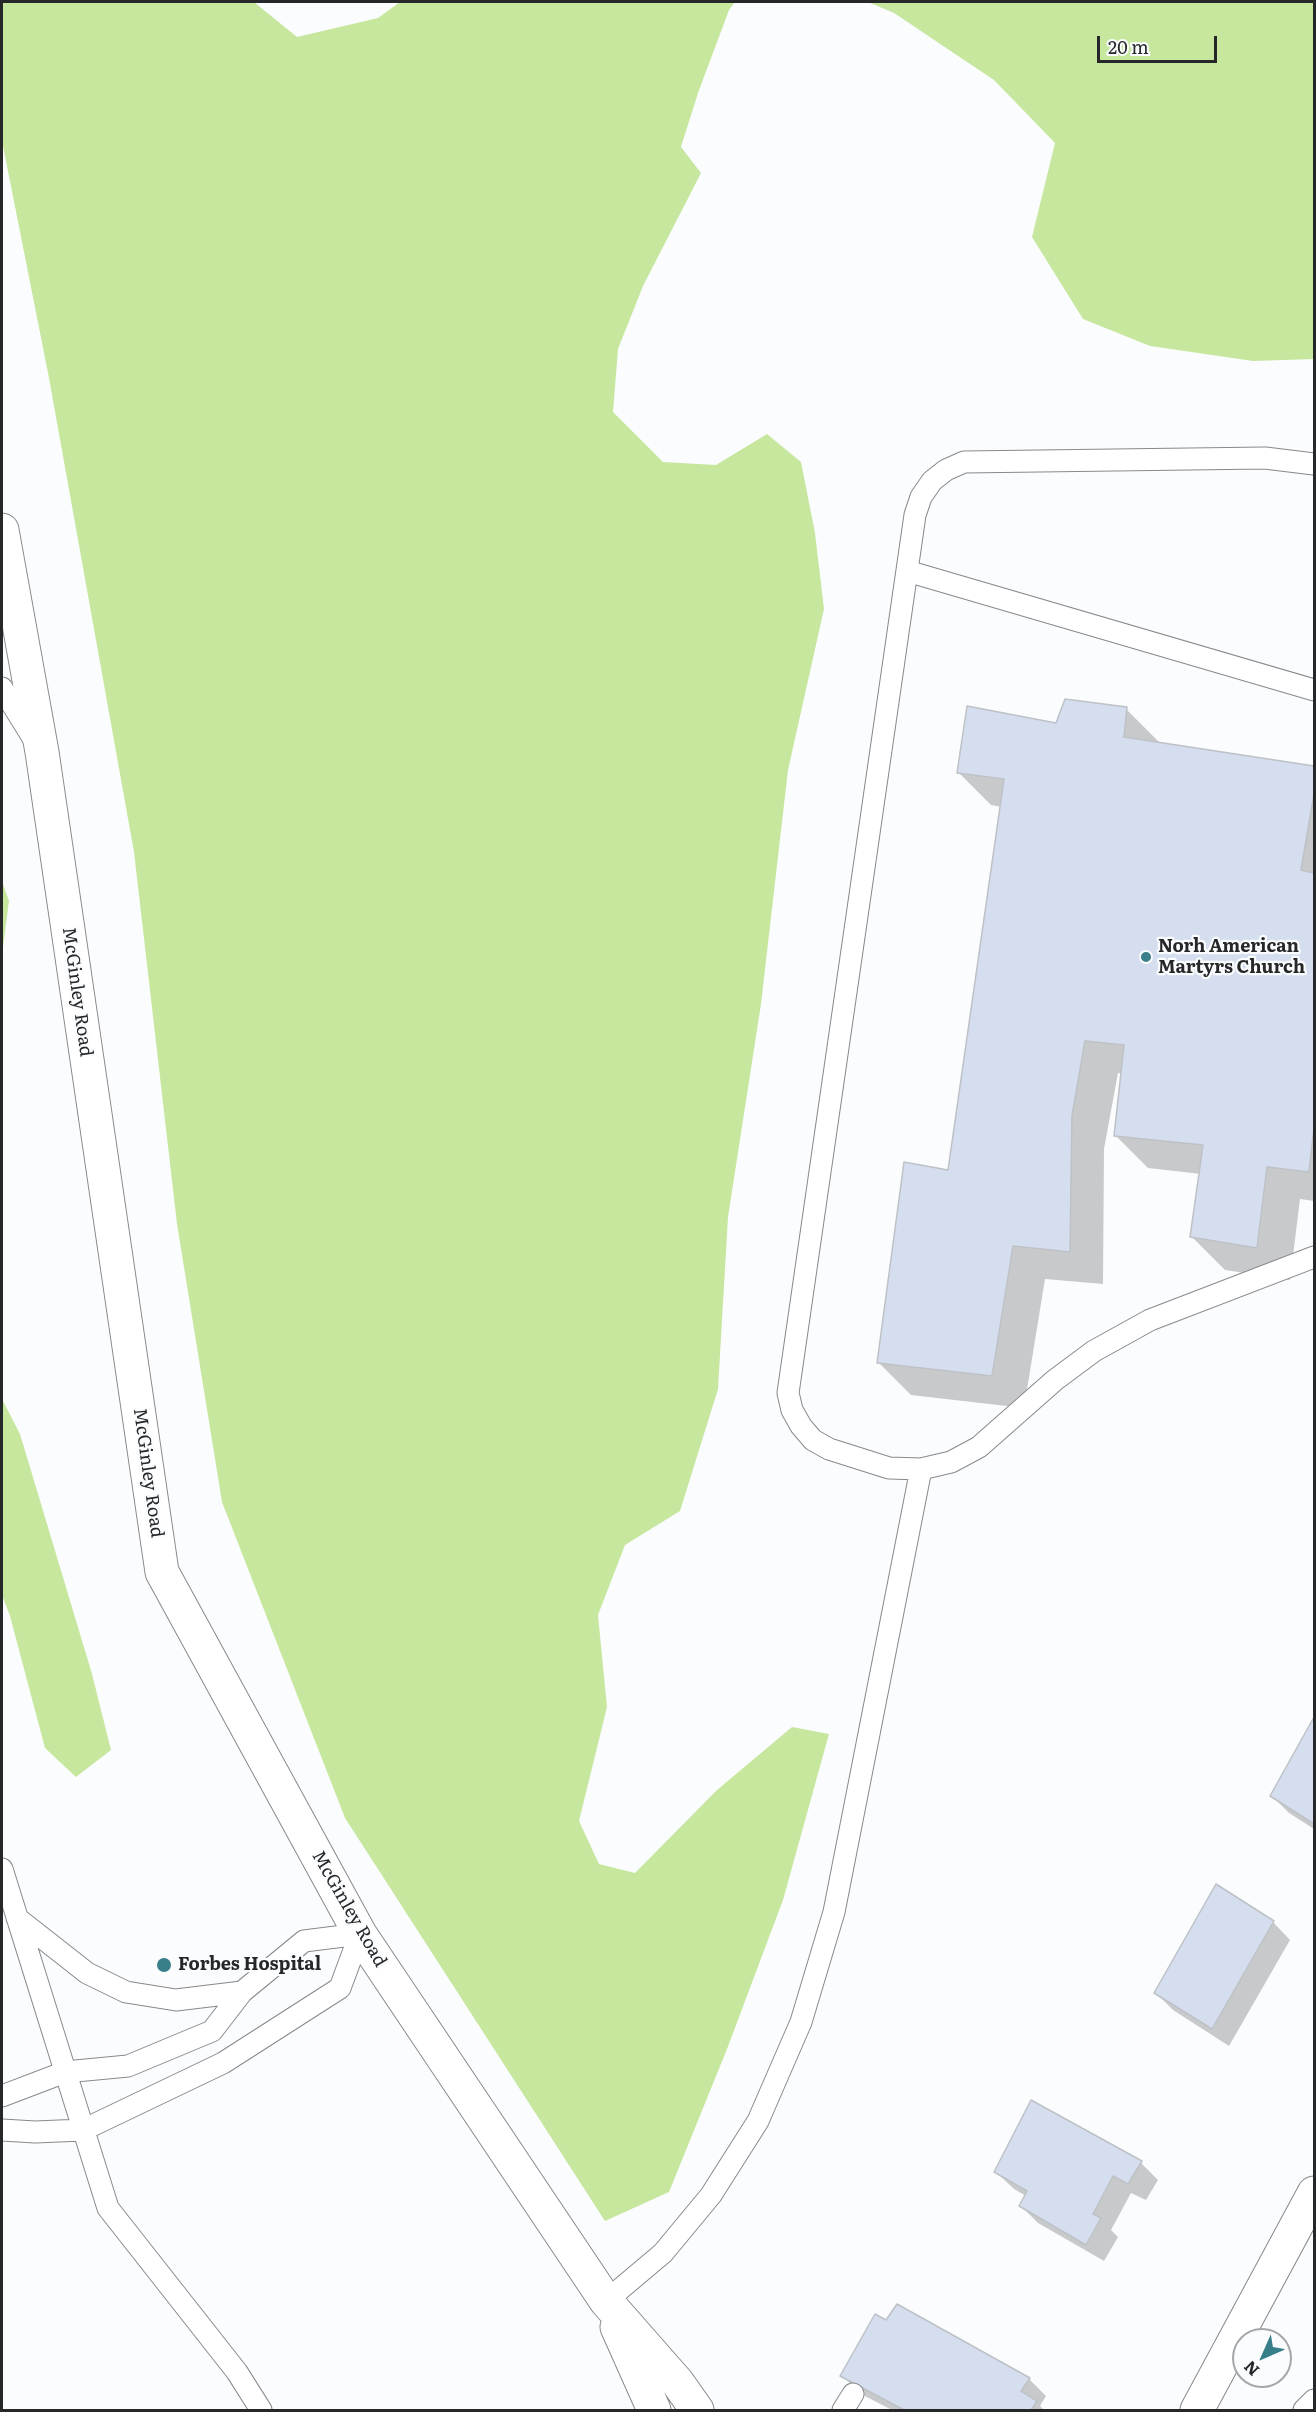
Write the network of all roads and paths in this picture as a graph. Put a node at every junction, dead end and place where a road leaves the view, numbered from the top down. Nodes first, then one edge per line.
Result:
1 (1314, 464) edge
2 (2, 530) edge
3 (907, 571) junction
4 (2, 688) edge
5 (1314, 690) edge
6 (42, 752) junction
7 (1314, 1257) edge
8 (921, 1469) junction
9 (2, 1869) edge
10 (17, 1918) junction
11 (360, 1934) junction
12 (242, 1992) junction
13 (65, 2072) junction
14 (2, 2096) edge
15 (2, 2130) edge
16 (83, 2130) junction
17 (1314, 2193) edge
18 (606, 2301) junction
19 (1314, 2400) edge
20 (261, 2410) edge
21 (654, 2410) edge
22 (697, 2410) edge
23 (1197, 2410) edge
24 (1304, 2410) edge

1 - 3 lane
2 - 6 street, McGinley Road
3 - 5 lane
3 - 8 lane
4 - 6 lane
6 - 11 street, McGinley Road
7 - 8 lane
8 - 18 lane
9 - 10 lane
10 - 12 lane
10 - 13 lane
11 - 12 lane
11 - 16 lane
11 - 18 street, McGinley Road
12 - 13 lane
13 - 14 lane
13 - 16 lane
15 - 16 lane
16 - 20 lane
17 - 23 street
18 - 21 street, McGinley Road
18 - 22 street, McGinley Road
19 - 24 lane

